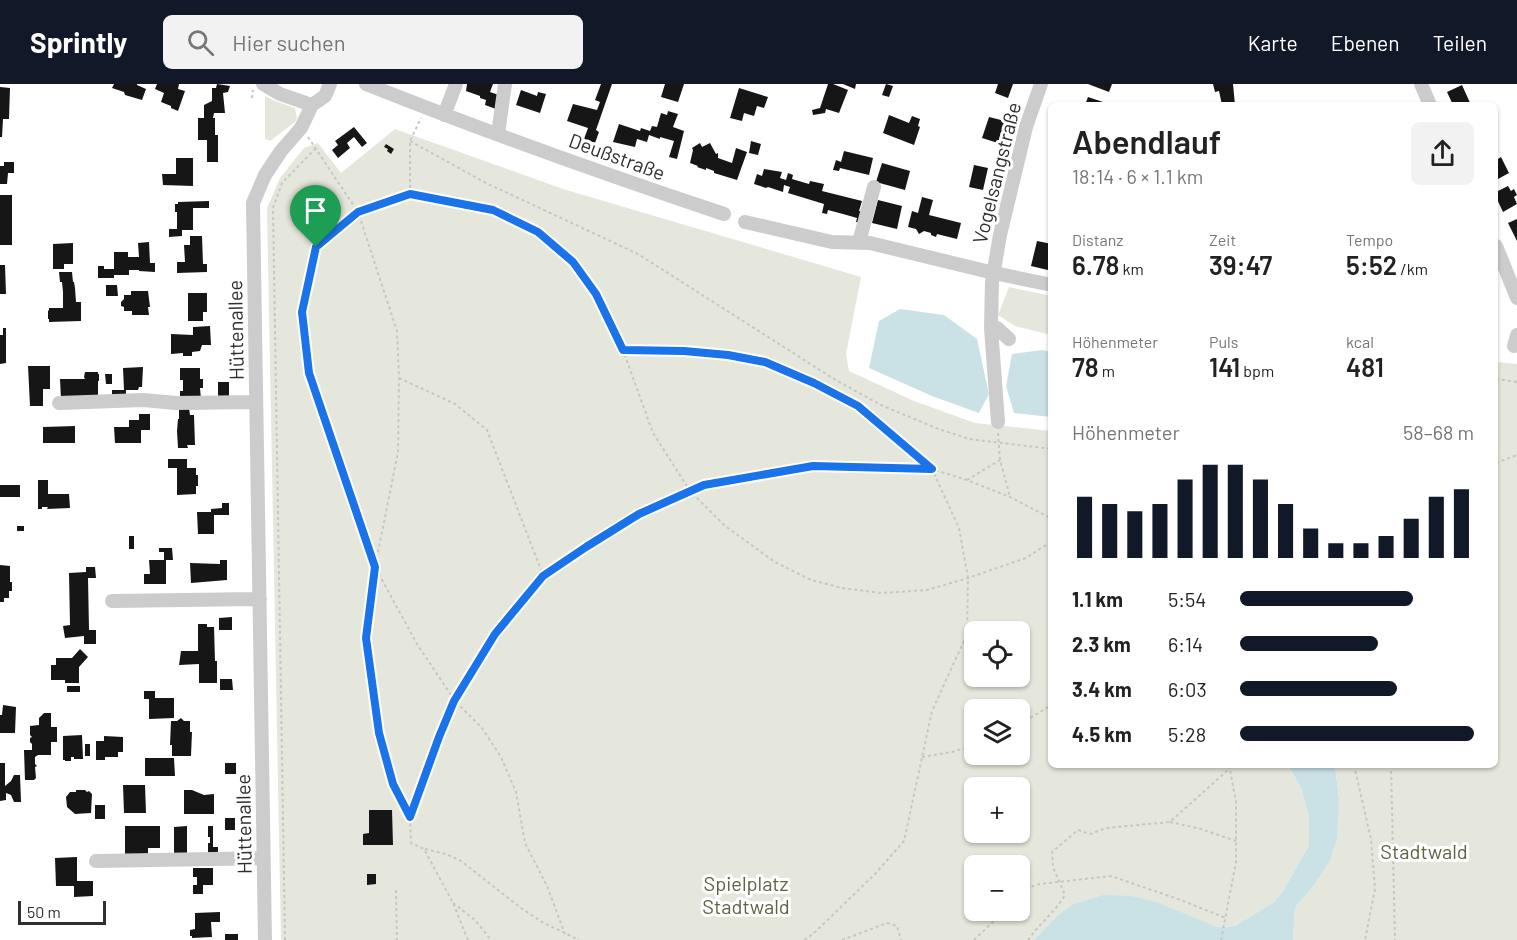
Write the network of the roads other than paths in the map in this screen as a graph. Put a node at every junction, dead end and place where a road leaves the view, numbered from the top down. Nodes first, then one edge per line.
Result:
1 (263, 84) edge
2 (330, 84) edge
3 (366, 84) edge
4 (456, 84) edge
5 (505, 84) edge
6 (1041, 84) edge
7 (1421, 84) edge
8 (1429, 102) edge
9 (312, 105) junction
10 (444, 115) junction
11 (498, 135) junction
12 (874, 187) dead end
13 (724, 214) dead end
14 (745, 222) dead end
15 (860, 242) junction
16 (1498, 251) edge
17 (994, 273) junction
18 (1048, 284) edge
19 (1517, 298) edge
20 (991, 328) junction
21 (1009, 339) dead end
22 (256, 402) junction
23 (60, 403) dead end
24 (998, 422) road end
25 (260, 599) junction
26 (112, 601) dead end
27 (264, 858) junction
28 (96, 861) dead end
29 (265, 940) edge

1 - 9 street
2 - 9 street, Hüttenallee
3 - 10 street, Deußstraße
4 - 10 street
5 - 11 street
6 - 17 street, Vogelsangstraße
7 - 8 street
9 - 22 street, Hüttenallee
10 - 11 street, Deußstraße
11 - 13 street, Deußstraße
12 - 15 street
14 - 15 street
15 - 17 street
16 - 19 street
17 - 18 street
17 - 20 street, Vogelsangstraße
20 - 21 street
20 - 24 street, Vogelsangstraße
22 - 23 street
22 - 25 street, Hüttenallee
25 - 26 street
25 - 27 street, Hüttenallee
27 - 28 street
27 - 29 street, Hüttenallee

